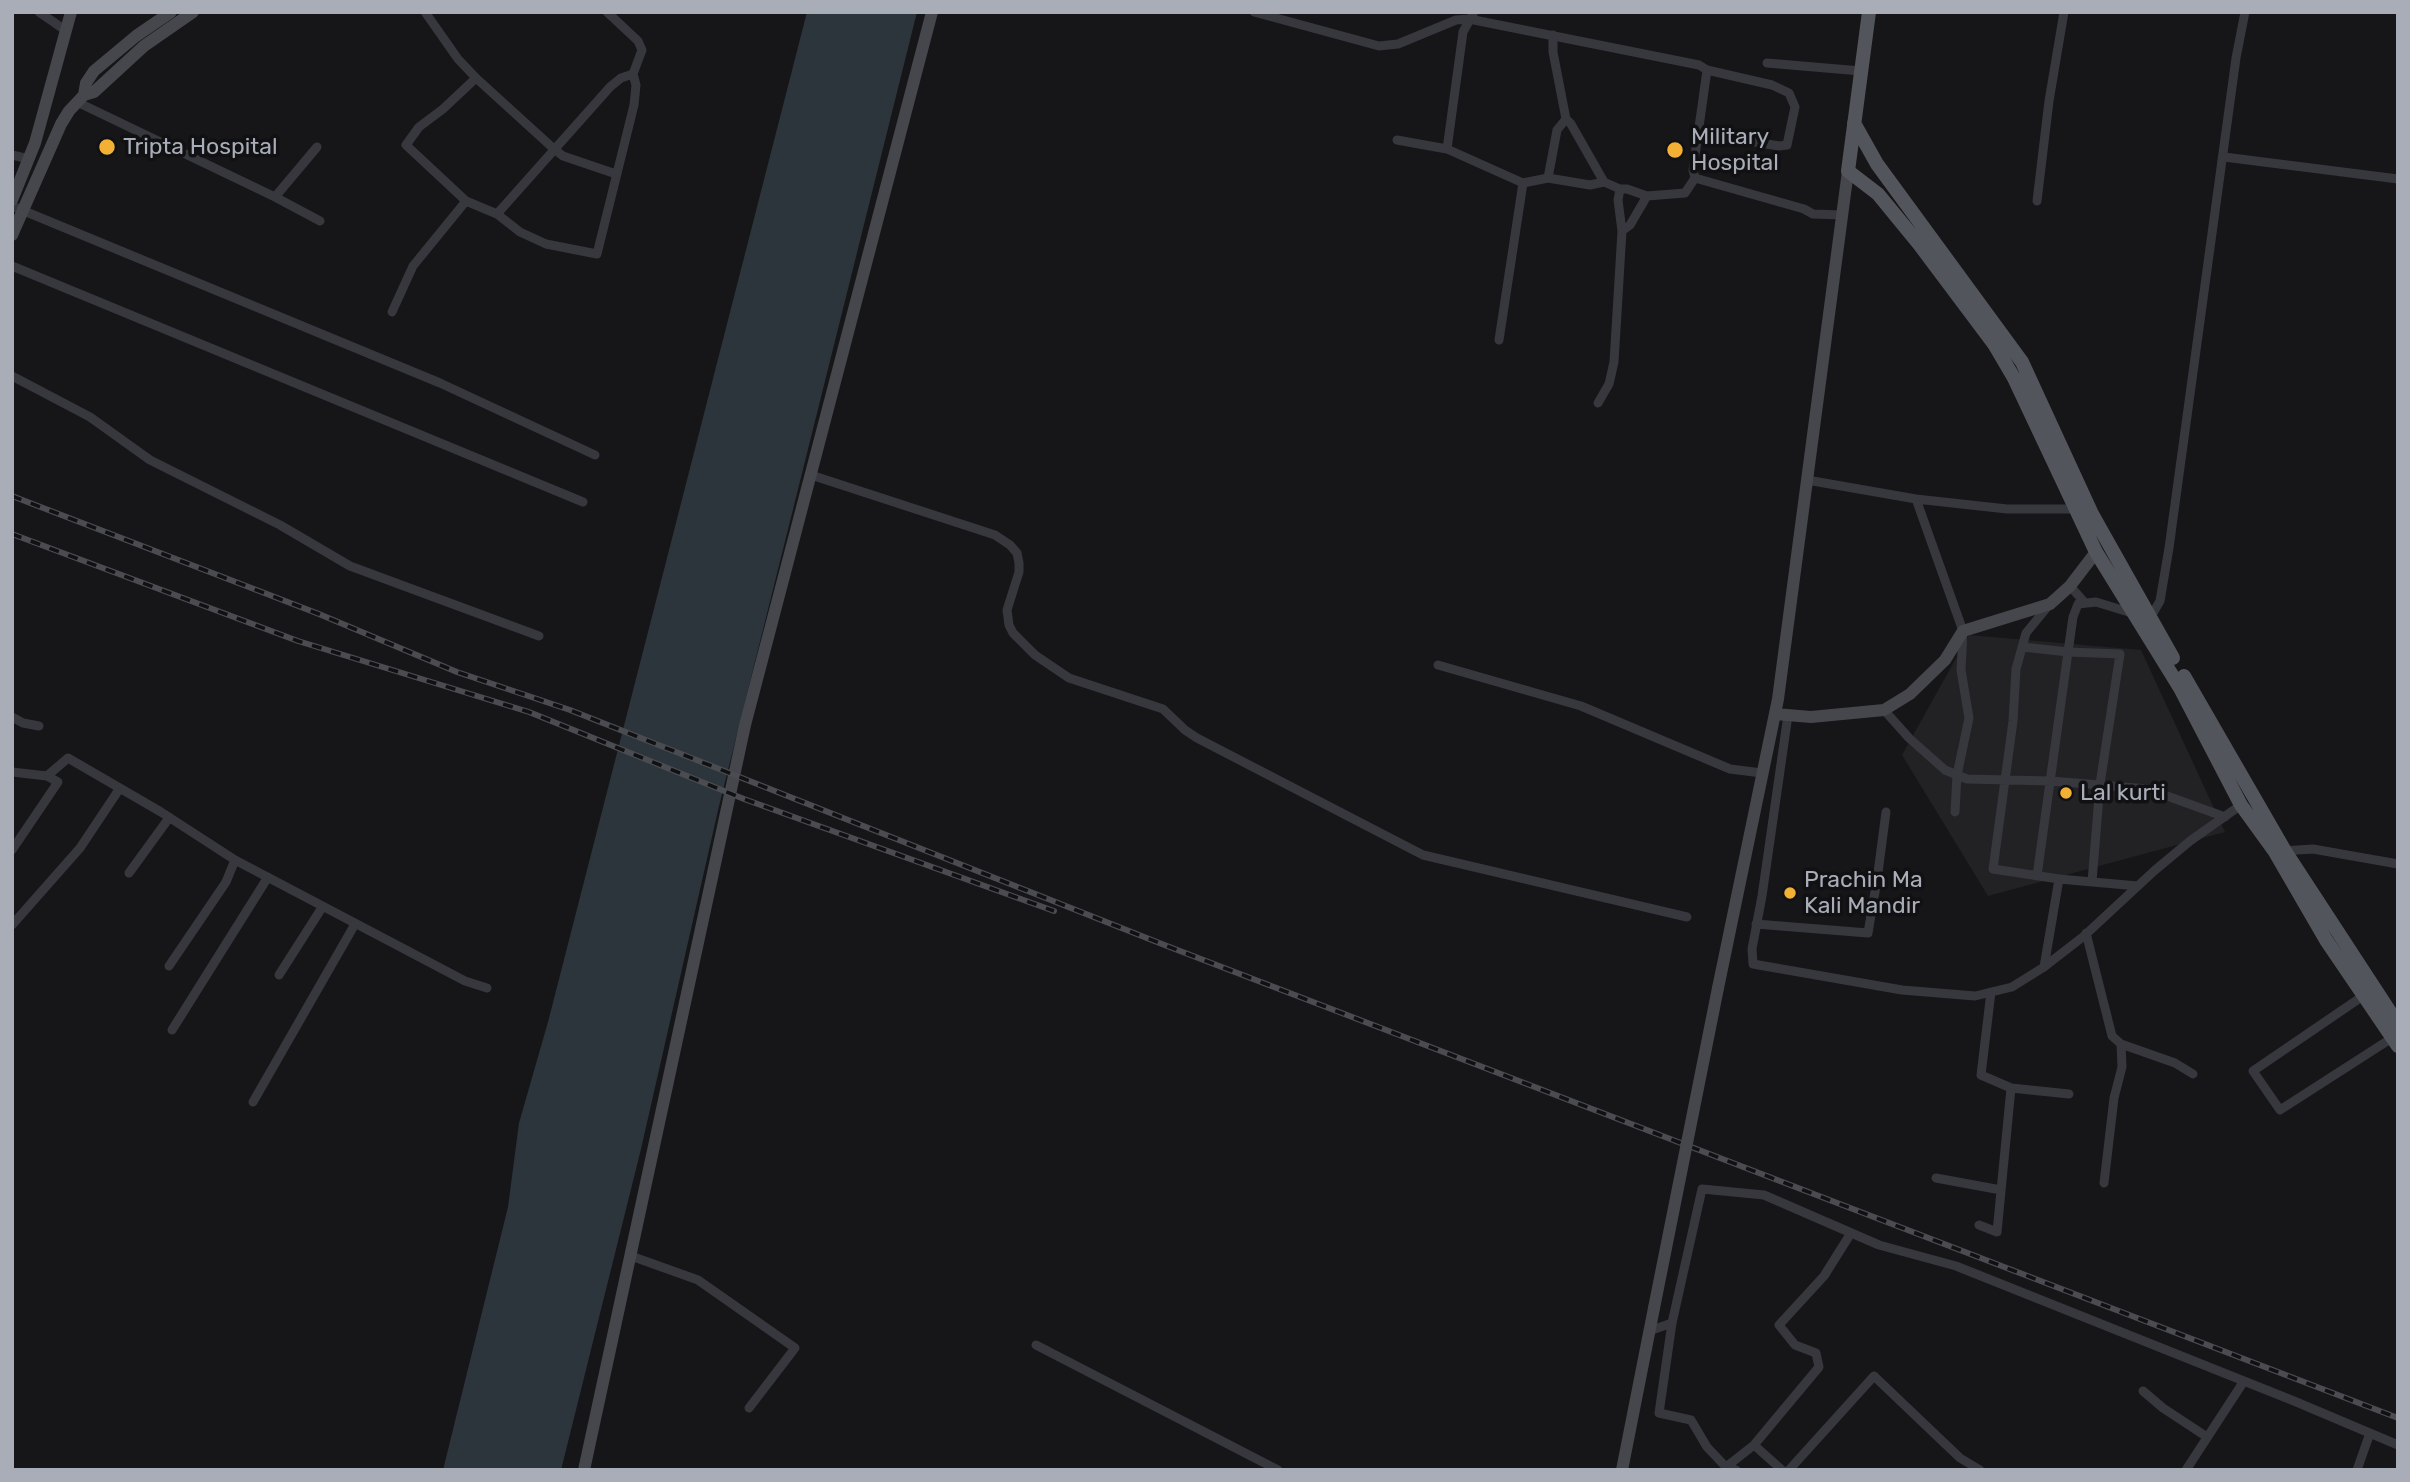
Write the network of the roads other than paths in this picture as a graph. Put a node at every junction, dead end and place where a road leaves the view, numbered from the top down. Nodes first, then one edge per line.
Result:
1 (39, 12) edge
2 (71, 12) edge
3 (171, 12) edge
4 (193, 12) edge
5 (425, 12) edge
6 (607, 12) edge
7 (932, 12) edge
8 (1254, 12) edge
9 (1870, 12) edge
10 (2064, 12) edge
11 (2245, 12) edge
12 (1471, 16) edge
13 (65, 30) junction
14 (1553, 35) junction
15 (1768, 63) dead end
16 (1707, 70) junction
17 (1861, 71) junction
18 (633, 74) junction
19 (476, 78) junction
20 (77, 103) junction
21 (45, 104) junction
22 (1566, 119) junction
23 (1854, 123) junction
24 (1700, 133) junction
25 (1397, 141) dead end
26 (317, 147) dead end
27 (554, 149) junction
28 (1447, 149) junction
29 (12, 155) edge
30 (2224, 157) junction
31 (29, 159) junction
32 (1848, 171) junction
33 (616, 174) junction
34 (1548, 178) junction
35 (1695, 178) junction
36 (2398, 179) edge
37 (1604, 182) junction
38 (1522, 183) junction
39 (1620, 189) junction
40 (1647, 196) junction
41 (275, 197) junction
42 (12, 200) edge
43 (466, 201) junction
44 (2037, 201) dead end
45 (18, 208) edge
46 (497, 214) junction
47 (1843, 215) junction
48 (320, 221) dead end
49 (1622, 231) junction
50 (12, 235) edge
51 (12, 266) edge
52 (392, 312) dead end
53 (1499, 340) dead end
54 (12, 376) edge
55 (1598, 403) dead end
56 (595, 454) dead end
57 (811, 475) junction
58 (1807, 480) junction
59 (1916, 499) junction
60 (583, 502) dead end
61 (2074, 509) junction
62 (2096, 552) junction
63 (2070, 586) junction
64 (2085, 603) junction
65 (2050, 604) junction
66 (2142, 614) junction
67 (1963, 631) junction
68 (539, 636) dead end
69 (2022, 647) junction
70 (2068, 652) junction
71 (1438, 665) dead end
72 (1884, 710) junction
73 (1781, 714) junction
74 (12, 717) edge
75 (39, 726) dead end
76 (1762, 773) junction
77 (14, 775) edge
78 (1957, 775) junction
79 (47, 776) junction
80 (2005, 779) junction
81 (2050, 781) junction
82 (2100, 784) junction
83 (120, 788) junction
84 (2241, 805) junction
85 (1886, 812) dead end
86 (1955, 812) dead end
87 (169, 817) junction
88 (2225, 817) junction
89 (12, 850) edge
90 (2280, 851) junction
91 (235, 860) junction
92 (2398, 864) edge
93 (129, 873) dead end
94 (2037, 876) junction
95 (268, 877) junction
96 (2059, 879) junction
97 (2092, 882) junction
98 (2138, 886) junction
99 (323, 906) junction
100 (1687, 917) dead end
101 (355, 923) junction
102 (1756, 924) junction
103 (12, 925) edge
104 (2086, 933) junction
105 (169, 966) dead end
106 (2044, 967) junction
107 (279, 975) dead end
108 (488, 988) dead end
109 (1991, 992) junction
110 (2363, 996) junction
111 (172, 1030) dead end
112 (2396, 1036) edge
113 (2121, 1044) junction
114 (2193, 1074) dead end
115 (2011, 1088) junction
116 (2070, 1094) dead end
117 (253, 1102) dead end
118 (1936, 1178) dead end
119 (2104, 1183) dead end
120 (2001, 1191) junction
121 (1979, 1224) dead end
122 (1851, 1233) junction
123 (631, 1256) junction
124 (1672, 1323) junction
125 (1649, 1331) junction
126 (1035, 1345) dead end
127 (2244, 1381) junction
128 (2143, 1391) dead end
129 (749, 1408) dead end
130 (2370, 1433) junction
131 (2207, 1437) junction
132 (1754, 1445) junction
133 (2398, 1445) edge
134 (1731, 1468) edge
135 (584, 1470) edge
136 (1278, 1470) edge
137 (1622, 1470) edge
138 (1782, 1470) edge
139 (1789, 1470) edge
140 (1980, 1470) edge
141 (2186, 1470) edge
142 (2357, 1470) edge

1 - 13 street
2 - 13 main road
3 - 20 main road
4 - 20 main road
5 - 19 street
6 - 18 street
7 - 57 main road
8 - 12 street
9 - 17 main road
10 - 44 street
11 - 30 street
12 - 14 street
12 - 28 street
13 - 21 main road
14 - 16 street
14 - 22 street
15 - 17 street
16 - 24 street
16 - 24 street
17 - 23 main road
18 - 27 street
18 - 33 street
19 - 27 street
19 - 43 street
20 - 21 main road
20 - 41 street
20 - 45 main road
21 - 31 main road
22 - 34 street
22 - 37 street
23 - 32 main road
23 - 66 main road
24 - 35 street
25 - 28 street
26 - 41 street
27 - 33 street
27 - 46 street
28 - 38 street
29 - 31 street
30 - 36 street
30 - 66 street
31 - 42 main road
32 - 47 main road
32 - 61 main road
33 - 46 street
34 - 37 street
34 - 38 street
35 - 40 street
35 - 47 street
37 - 39 street
38 - 53 street
39 - 40 street
39 - 49 street
40 - 49 street
41 - 48 street
43 - 46 street
43 - 52 street
45 - 50 main road
45 - 56 street
47 - 58 main road
49 - 55 street
51 - 60 street
54 - 68 street
57 - 100 street
57 - 123 main road
58 - 59 street
58 - 73 main road
59 - 61 street
59 - 67 street
61 - 62 main road
62 - 63 main road
62 - 66 main road
63 - 64 street
63 - 65 main road
64 - 66 street
64 - 70 street
65 - 67 main road
65 - 69 street
66 - 84 main road
66 - 90 main road
67 - 72 main road
67 - 78 street
69 - 70 street
69 - 80 street
70 - 81 street
70 - 82 street
71 - 76 street
72 - 73 main road
72 - 78 street
73 - 76 main road
73 - 102 street
74 - 75 street
76 - 125 main road, bridge
77 - 79 street
78 - 80 street
78 - 86 street
79 - 83 street
79 - 89 street
80 - 81 street
80 - 94 street
81 - 82 street
81 - 94 street
82 - 88 street
82 - 97 street
83 - 87 street
83 - 103 street
84 - 88 street
84 - 90 main road
85 - 102 street
87 - 91 street
87 - 93 street
88 - 98 street
90 - 92 street
90 - 110 main road
90 - 112 main road
91 - 95 street
91 - 105 street
94 - 96 street
95 - 99 street
95 - 111 street
96 - 97 street
96 - 106 street
97 - 98 street
98 - 104 street
99 - 101 street
99 - 107 street
101 - 108 street
101 - 117 street
102 - 109 street
104 - 106 street
104 - 113 street
106 - 109 street
109 - 115 street
110 - 112 main road
110 - 112 street
113 - 114 street
113 - 119 street
115 - 116 street
115 - 120 street
118 - 120 street
120 - 121 street
122 - 124 street
122 - 127 street
122 - 132 street
123 - 129 street
123 - 135 main road
124 - 125 street
124 - 134 street
125 - 137 main road
126 - 136 street
127 - 130 street
127 - 131 street
128 - 131 street
130 - 133 street
130 - 142 street
131 - 141 street
132 - 134 street
132 - 138 street
139 - 140 street

